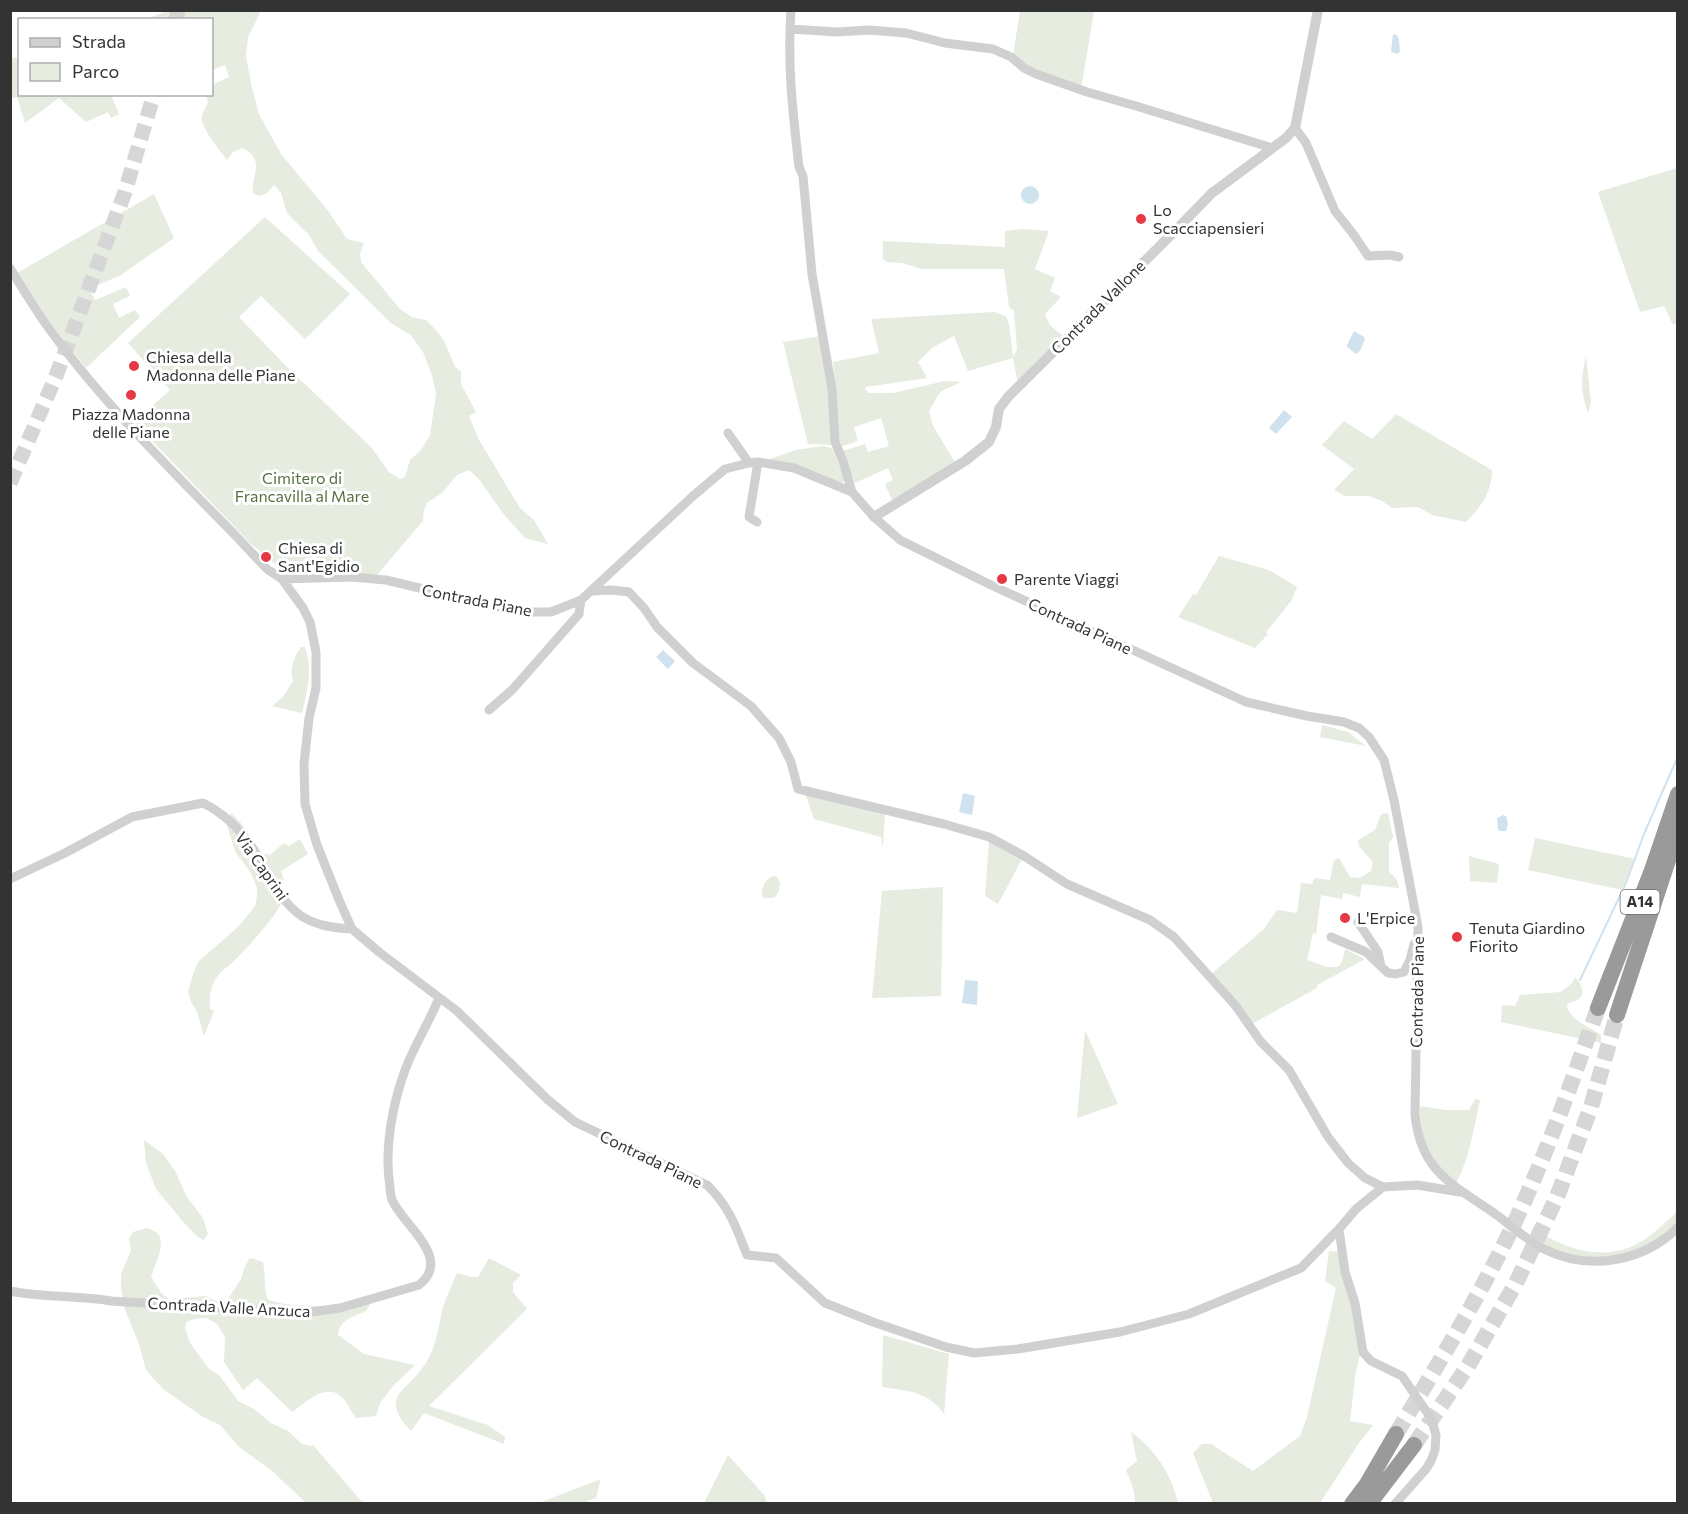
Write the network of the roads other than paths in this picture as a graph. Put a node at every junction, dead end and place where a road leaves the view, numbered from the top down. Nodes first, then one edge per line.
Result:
1 (791, 10) edge
2 (1318, 10) edge
3 (790, 29) junction
4 (1295, 128) junction
5 (1272, 148) junction
6 (1399, 257) dead end
7 (10, 268) edge
8 (728, 433) dead end
9 (754, 462) junction
10 (852, 492) junction
11 (874, 517) junction
12 (757, 522) dead end
13 (282, 579) junction
14 (591, 591) junction
15 (581, 600) junction
16 (489, 710) dead end
17 (1677, 794) edge
18 (1677, 830) edge
19 (10, 879) edge
20 (1358, 922) dead end
21 (1418, 927) junction
22 (352, 929) junction
23 (1331, 937) dead end
24 (1381, 966) junction
25 (439, 998) junction
26 (1598, 1008) tunnel mouth
27 (1617, 1015) tunnel mouth
28 (1383, 1187) junction
29 (1460, 1192) junction
30 (1677, 1227) edge
31 (1338, 1229) junction
32 (10, 1291) edge
33 (1396, 1434) tunnel mouth
34 (1414, 1445) tunnel mouth
35 (1352, 1503) edge
36 (1369, 1503) edge
37 (1395, 1503) edge

1 - 3 street
2 - 4 street
3 - 5 street
3 - 10 street
4 - 5 street, Contrada Vallone
4 - 6 street
5 - 11 street, Contrada Vallone
7 - 13 street, Contrada Piane
8 - 9 street
9 - 10 street, Contrada Piane
9 - 12 street
9 - 14 street, Contrada Piane
10 - 11 street, Contrada Piane
11 - 21 street, Contrada Piane
13 - 15 street, Contrada Piane
13 - 22 street, Contrada Piane
14 - 15 street, Contrada Piane
14 - 28 street
15 - 16 street
17 - 26 highway, A14
18 - 27 highway, A14
19 - 22 street, Via Caprini
20 - 24 street
21 - 24 street
21 - 29 street, Contrada Piane
22 - 25 street, Contrada Piane
23 - 24 street
25 - 31 street, Contrada Piane
25 - 32 street, Contrada Valle Anzuca
28 - 29 street, Contrada Piane
28 - 31 street, Contrada Piane
29 - 30 street, Contrada Piane
31 - 37 street
33 - 35 highway
34 - 36 highway

